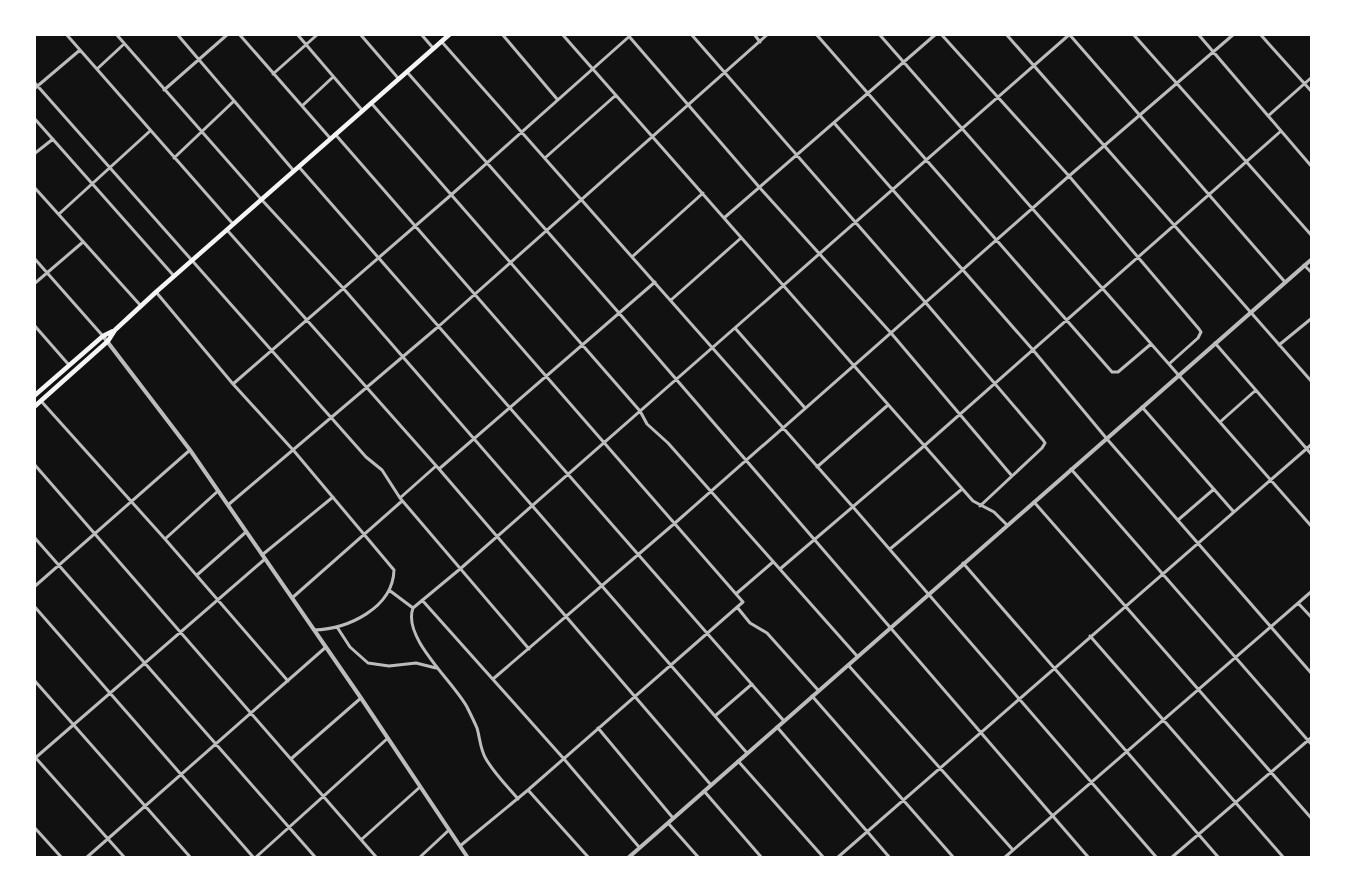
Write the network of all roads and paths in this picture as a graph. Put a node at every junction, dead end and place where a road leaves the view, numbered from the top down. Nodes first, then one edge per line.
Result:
1 (66, 34) edge
2 (116, 34) edge
3 (177, 34) edge
4 (228, 34) edge
5 (239, 34) edge
6 (297, 34) edge
7 (318, 34) edge
8 (360, 34) edge
9 (421, 34) edge
10 (450, 34) edge
11 (502, 34) edge
12 (562, 34) edge
13 (691, 34) edge
14 (754, 34) edge
15 (768, 34) edge
16 (816, 34) edge
17 (879, 34) edge
18 (939, 34) edge
19 (1006, 34) edge
20 (1133, 34) edge
21 (1198, 34) edge
22 (1234, 34) edge
23 (1260, 34) edge
24 (629, 35) edge
25 (1069, 35) edge
26 (441, 41) junction
27 (760, 42) junction
28 (124, 44) junction
29 (306, 45) junction
30 (433, 48) junction
31 (80, 50) junction
32 (1213, 53) junction
33 (199, 60) junction
34 (904, 63) junction
35 (1034, 66) junction
36 (97, 69) junction
37 (593, 69) junction
38 (407, 72) junction
39 (725, 73) junction
40 (273, 74) junction
41 (333, 77) junction
42 (1311, 77) edge
43 (399, 79) junction
44 (34, 82) edge
45 (1304, 84) junction
46 (1176, 85) junction
47 (36, 87) edge
48 (164, 90) junction
49 (1311, 92) edge
50 (616, 95) junction
51 (869, 95) junction
52 (998, 98) junction
53 (558, 99) junction
54 (234, 101) junction
55 (372, 104) junction
56 (689, 105) junction
57 (302, 106) junction
58 (363, 111) junction
59 (1268, 116) junction
60 (1139, 117) junction
61 (34, 118) edge
62 (835, 124) junction
63 (150, 130) junction
64 (962, 130) junction
65 (523, 131) junction
66 (1281, 131) junction
67 (201, 132) junction
68 (333, 136) junction
69 (653, 137) junction
70 (52, 139) junction
71 (1105, 146) junction
72 (34, 154) edge
73 (797, 156) junction
74 (546, 157) junction
75 (174, 158) junction
76 (926, 160) junction
77 (1245, 163) junction
78 (487, 164) junction
79 (299, 166) junction
80 (111, 167) junction
81 (1311, 167) edge
82 (294, 171) junction
83 (1069, 176) junction
84 (92, 184) junction
85 (34, 187) edge
86 (760, 188) junction
87 (892, 190) junction
88 (702, 193) junction
89 (451, 195) junction
90 (1209, 195) junction
91 (261, 199) junction
92 (583, 199) junction
93 (1032, 208) junction
94 (59, 214) junction
95 (724, 218) junction
96 (855, 222) junction
97 (233, 224) junction
98 (414, 226) junction
99 (1174, 226) junction
100 (226, 230) junction
101 (547, 231) junction
102 (1311, 236) edge
103 (741, 238) junction
104 (997, 240) junction
105 (83, 242) junction
106 (819, 254) junction
107 (633, 256) junction
108 (378, 257) junction
109 (1138, 257) junction
110 (34, 258) edge
111 (1311, 259) edge
112 (192, 260) junction
113 (511, 264) junction
114 (1305, 265) junction
115 (963, 270) junction
116 (47, 272) junction
117 (1311, 273) edge
118 (174, 276) junction
119 (655, 282) junction
120 (1285, 282) junction
121 (34, 284) edge
122 (783, 285) junction
123 (343, 288) junction
124 (1103, 288) junction
125 (156, 292) junction
126 (475, 294) junction
127 (671, 300) junction
128 (926, 303) junction
129 (141, 306) junction
130 (1250, 312) junction
131 (619, 313) junction
132 (1311, 318) edge
133 (306, 319) junction
134 (1067, 320) junction
135 (34, 325) edge
136 (439, 326) junction
137 (735, 328) junction
138 (115, 330) junction
139 (891, 333) junction
140 (103, 336) junction
141 (108, 341) junction
142 (1215, 343) junction
143 (1151, 344) junction
144 (582, 345) junction
145 (1279, 345) junction
146 (712, 348) junction
147 (271, 350) junction
148 (1033, 350) junction
149 (404, 357) junction
150 (1168, 364) junction
151 (70, 365) junction
152 (854, 366) junction
153 (1179, 375) junction
154 (547, 377) junction
155 (1310, 379) edge
156 (676, 380) junction
157 (995, 382) junction
158 (233, 384) junction
159 (368, 388) junction
160 (1256, 390) junction
161 (35, 394) edge
162 (41, 401) junction
163 (888, 405) junction
164 (34, 407) edge
165 (1142, 407) junction
166 (510, 408) junction
167 (805, 408) junction
168 (640, 411) junction
169 (960, 414) junction
170 (332, 419) junction
171 (1220, 422) junction
172 (783, 428) junction
173 (474, 439) junction
174 (1107, 439) junction
175 (604, 443) junction
176 (1311, 444) edge
177 (924, 446) junction
178 (1306, 448) junction
179 (190, 450) junction
180 (294, 451) junction
181 (1311, 454) edge
182 (746, 461) junction
183 (34, 464) edge
184 (438, 467) junction
185 (817, 467) junction
186 (1071, 470) junction
187 (568, 474) junction
188 (1012, 476) junction
189 (1271, 480) junction
190 (962, 489) junction
191 (1214, 489) junction
192 (218, 491) junction
193 (711, 492) junction
194 (333, 496) junction
195 (401, 499) junction
196 (132, 502) junction
197 (1034, 502) junction
198 (228, 505) junction
199 (532, 506) junction
200 (980, 506) junction
201 (853, 507) junction
202 (1233, 511) junction
203 (1178, 520) junction
204 (675, 523) junction
205 (1007, 525) junction
206 (1311, 526) edge
207 (246, 532) junction
208 (365, 533) junction
209 (96, 534) junction
210 (497, 536) junction
211 (34, 537) edge
212 (165, 539) junction
213 (814, 540) junction
214 (1197, 543) junction
215 (889, 550) junction
216 (638, 555) junction
217 (263, 557) junction
218 (773, 562) junction
219 (963, 563) junction
220 (60, 565) junction
221 (460, 569) junction
222 (780, 569) junction
223 (1162, 574) junction
224 (197, 575) junction
225 (34, 587) edge
226 (601, 587) junction
227 (389, 590) junction
228 (1311, 591) edge
229 (737, 593) junction
230 (928, 594) junction
231 (292, 598) junction
232 (218, 600) junction
233 (422, 600) junction
234 (1298, 603) junction
235 (1125, 605) junction
236 (34, 606) edge
237 (737, 607) junction
238 (413, 608) junction
239 (566, 617) junction
240 (1311, 618) edge
241 (1271, 626) junction
242 (337, 627) junction
243 (889, 628) junction
244 (314, 630) junction
245 (182, 632) junction
246 (707, 632) junction
247 (1090, 636) junction
248 (326, 647) junction
249 (529, 649) junction
250 (857, 656) junction
251 (1235, 657) junction
252 (146, 663) junction
253 (671, 664) junction
254 (848, 664) junction
255 (1054, 667) junction
256 (438, 668) junction
257 (1311, 674) edge
258 (34, 680) edge
259 (494, 680) junction
260 (288, 681) junction
261 (752, 684) junction
262 (1198, 689) junction
263 (818, 690) junction
264 (110, 694) junction
265 (812, 696) junction
266 (635, 697) junction
267 (361, 698) junction
268 (1019, 699) junction
269 (253, 712) junction
270 (715, 716) junction
271 (1164, 718) junction
272 (784, 721) junction
273 (74, 726) junction
274 (777, 727) junction
275 (598, 728) junction
276 (981, 733) junction
277 (1311, 737) edge
278 (388, 738) junction
279 (1308, 741) junction
280 (217, 743) junction
281 (1311, 745) edge
282 (1127, 750) junction
283 (747, 753) junction
284 (35, 757) edge
285 (292, 758) junction
286 (564, 759) junction
287 (738, 761) junction
288 (939, 768) junction
289 (1271, 772) junction
290 (181, 774) junction
291 (1092, 781) junction
292 (711, 785) junction
293 (420, 787) junction
294 (528, 790) junction
295 (704, 791) junction
296 (324, 796) junction
297 (518, 799) junction
298 (902, 799) junction
299 (1234, 802) junction
300 (146, 806) junction
301 (1053, 815) junction
302 (673, 818) junction
303 (1311, 819) edge
304 (668, 822) junction
305 (34, 827) edge
306 (290, 827) junction
307 (449, 830) junction
308 (867, 831) junction
309 (1199, 834) junction
310 (108, 838) junction
311 (362, 839) junction
312 (460, 846) junction
313 (639, 847) junction
314 (1013, 850) junction
315 (631, 856) edge
316 (62, 858) edge
317 (86, 858) edge
318 (125, 858) edge
319 (190, 858) edge
320 (254, 858) edge
321 (316, 858) edge
322 (377, 858) edge
323 (419, 858) edge
324 (468, 858) edge
325 (589, 858) edge
326 (699, 858) edge
327 (762, 858) edge
328 (824, 858) edge
329 (837, 858) edge
330 (890, 858) edge
331 (954, 858) edge
332 (1004, 858) edge
333 (1089, 858) edge
334 (1157, 858) edge
335 (1171, 858) edge
336 (1220, 858) edge
337 (1284, 858) edge

1 - 31 street
2 - 28 street
3 - 33 street
4 - 33 street
5 - 40 street
6 - 29 street
7 - 29 street
8 - 43 street
9 - 30 street
10 - 26 main road
11 - 53 street
12 - 37 street
13 - 39 street
14 - 27 street
15 - 27 street
16 - 51 street
17 - 34 street
18 - 34 street
18 - 52 street
19 - 35 street
20 - 46 street
21 - 32 street
22 - 32 street
23 - 45 street
24 - 37 street
24 - 56 street
25 - 35 street
25 - 60 street
26 - 30 main road
26 - 65 street
27 - 39 street
28 - 36 street
28 - 48 street
29 - 40 street
29 - 41 street
30 - 38 main road
31 - 36 street
31 - 47 street
32 - 46 street
32 - 59 street
33 - 48 street
33 - 54 street
34 - 51 street
34 - 64 street
35 - 52 street
35 - 71 street
36 - 63 street
37 - 50 street
37 - 53 street
38 - 43 main road
38 - 78 street
39 - 56 street
39 - 73 street
40 - 57 street
41 - 57 street
41 - 58 street
42 - 45 street
43 - 55 main road
44 - 47 street
45 - 49 street
45 - 59 street
46 - 60 street
46 - 77 street
47 - 80 street
48 - 67 street
50 - 69 street
50 - 74 street
51 - 62 street
51 - 76 street
52 - 64 street
52 - 83 street
53 - 65 street
54 - 67 street
54 - 82 street
55 - 58 main road
55 - 89 street
56 - 69 street
56 - 86 street
57 - 68 street
58 - 68 main road
59 - 66 street
60 - 71 street
60 - 90 street
61 - 70 street
62 - 73 street
62 - 87 street
63 - 75 street
63 - 80 street
64 - 76 street
64 - 93 street
65 - 74 street
65 - 78 street
66 - 77 street
66 - 81 street
67 - 75 street
67 - 91 street
68 - 79 main road
68 - 98 street
69 - 88 street
69 - 92 street
70 - 72 street
70 - 84 street
71 - 83 street
71 - 99 street
73 - 86 street
73 - 96 street
74 - 92 street
75 - 97 street
76 - 87 street
76 - 104 street
77 - 90 street
77 - 102 street
78 - 89 street
78 - 101 street
79 - 82 main road
79 - 108 street
80 - 84 street
80 - 112 street
82 - 91 main road
83 - 93 street
83 - 109 street
84 - 94 street
84 - 118 street
85 - 94 street
86 - 95 street
86 - 106 street
87 - 96 street
87 - 115 street
88 - 95 street
88 - 107 street
89 - 98 street
89 - 113 street
90 - 99 street
90 - 120 street
91 - 97 main road
91 - 123 street
92 - 101 street
92 - 107 street
93 - 104 street
93 - 124 street
94 - 105 street
95 - 103 street
96 - 106 street
96 - 128 street
97 - 100 main road
98 - 108 street
98 - 126 street
99 - 109 street
99 - 130 street
100 - 112 main road
100 - 133 street
101 - 113 street
101 - 131 street
103 - 122 street
103 - 127 street
104 - 115 street
104 - 134 street
105 - 116 street
105 - 129 street
106 - 122 street
106 - 139 street
107 - 119 street
108 - 123 street
108 - 136 street
109 - 124 street
109 - 150 street
110 - 116 street
111 - 114 street
112 - 118 main road
112 - 147 street
113 - 126 street
113 - 144 street
114 - 117 street
114 - 120 street
115 - 128 street
115 - 148 street
116 - 121 street
116 - 140 street
118 - 125 main road
119 - 127 street
119 - 131 street
120 - 130 street
122 - 137 street
122 - 152 street
123 - 133 street
123 - 149 street
124 - 134 street
124 - 143 street
125 - 129 main road
125 - 158 street
126 - 136 street
126 - 154 street
127 - 146 street
128 - 139 street
128 - 157 street
129 - 138 main road
130 - 142 street
130 - 145 street
131 - 144 street
131 - 156 street
132 - 145 street
133 - 147 street
133 - 159 street
134 - 143 street
134 - 148 street
135 - 151 street
136 - 149 street
136 - 166 street
137 - 146 street
137 - 167 street
138 - 140 main road
138 - 141 main road
139 - 152 street
139 - 169 street
140 - 141 street
140 - 151 main road
141 - 162 main road
141 - 179 street
142 - 153 street
142 - 160 street
143 - 150 street
144 - 154 street
144 - 168 street
145 - 155 street
146 - 156 street
146 - 172 street
147 - 158 street
147 - 170 street
148 - 157 street
148 - 174 street
149 - 159 street
149 - 173 street
150 - 153 street
151 - 161 main road
152 - 163 street
152 - 167 street
153 - 165 street
153 - 171 street
154 - 166 street
154 - 175 street
156 - 168 street
156 - 182 street
157 - 169 street
157 - 188 street
158 - 180 street
159 - 170 street
159 - 184 street
160 - 171 street
160 - 178 street
162 - 164 main road
162 - 196 street
163 - 177 street
163 - 185 street
165 - 174 street
165 - 191 street
166 - 173 street
166 - 187 street
167 - 172 street
168 - 175 street
168 - 193 street
169 - 177 street
169 - 188 street
170 - 180 street
170 - 195 street
171 - 189 street
172 - 182 street
172 - 185 street
173 - 184 street
173 - 199 street
174 - 186 street
174 - 203 street
175 - 187 street
175 - 204 street
176 - 178 street
177 - 190 street
177 - 201 street
178 - 181 street
178 - 189 street
179 - 192 street
179 - 196 street
180 - 194 street
180 - 198 street
182 - 193 street
182 - 213 street
183 - 209 street
184 - 195 street
184 - 210 street
185 - 201 street
186 - 197 street
186 - 223 street
187 - 199 street
187 - 216 street
188 - 200 street
189 - 202 street
189 - 206 street
190 - 200 street
190 - 215 street
191 - 202 street
191 - 203 street
192 - 198 street
192 - 212 street
193 - 204 street
193 - 218 street
194 - 208 street
194 - 217 street
195 - 208 street
195 - 221 street
196 - 209 street
196 - 212 street
197 - 205 street
197 - 235 street
198 - 207 street
199 - 210 street
199 - 226 street
200 - 205 street
201 - 213 street
201 - 215 street
202 - 214 street
203 - 214 street
204 - 216 street
204 - 229 street
205 - 219 street
207 - 217 street
207 - 224 street
208 - 227 street
208 - 231 street
209 - 220 street
209 - 245 street
210 - 221 street
210 - 239 street
211 - 220 street
212 - 224 street
213 - 222 street
213 - 243 street
214 - 223 street
214 - 241 street
215 - 230 street
216 - 226 street
216 - 246 street
217 - 231 street
217 - 232 street
218 - 222 street
218 - 229 street
219 - 230 street
219 - 255 street
220 - 225 street
220 - 252 street
221 - 233 street
221 - 249 street
222 - 250 street
223 - 235 street
223 - 251 street
224 - 232 street
226 - 239 street
226 - 253 street
227 - 238 street
227 - 242 street
228 - 234 street
229 - 237 street
230 - 243 street
230 - 268 street
231 - 244 street
232 - 245 street
232 - 260 street
233 - 238 street
233 - 259 street
234 - 240 street
234 - 241 street
235 - 247 street
235 - 262 street
236 - 264 street
237 - 246 street
237 - 263 street
238 - 256 street
239 - 249 street
239 - 266 street
241 - 251 street
241 - 257 street
242 - 244 street
242 - 256 street
243 - 250 street
243 - 276 street
244 - 248 street
245 - 252 street
245 - 269 street
246 - 253 street
246 - 261 street
247 - 255 street
247 - 271 street
248 - 260 street
248 - 267 street
249 - 259 street
250 - 254 street
251 - 262 street
251 - 279 street
252 - 264 street
252 - 280 street
253 - 266 street
253 - 270 street
254 - 263 street
254 - 288 street
255 - 268 street
255 - 282 street
256 - 297 street
258 - 273 street
259 - 286 street
260 - 269 street
261 - 270 street
261 - 272 street
262 - 271 street
262 - 289 street
263 - 265 street
264 - 273 street
264 - 290 street
265 - 272 street
265 - 298 street
266 - 275 street
266 - 292 street
267 - 278 street
267 - 285 street
268 - 276 street
268 - 291 street
269 - 280 street
269 - 285 street
270 - 283 street
271 - 282 street
271 - 299 street
272 - 274 street
273 - 284 street
273 - 300 street
274 - 283 street
274 - 308 street
275 - 286 street
275 - 302 street
276 - 288 street
276 - 301 street
277 - 279 street
278 - 293 street
278 - 296 street
279 - 281 street
279 - 289 street
280 - 290 street
280 - 306 street
282 - 291 street
282 - 309 street
283 - 287 street
284 - 310 street
285 - 296 street
286 - 294 street
286 - 313 street
287 - 292 street
287 - 328 street
288 - 298 street
288 - 314 street
289 - 299 street
289 - 303 street
290 - 300 street
290 - 320 street
291 - 301 street
291 - 334 street
292 - 295 street
293 - 307 street
293 - 311 street
294 - 297 street
294 - 325 street
295 - 302 street
295 - 327 street
296 - 306 street
296 - 311 street
297 - 312 street
298 - 308 street
298 - 331 street
299 - 309 street
299 - 337 street
300 - 310 street
300 - 319 street
301 - 314 street
301 - 333 street
302 - 304 street
304 - 313 street
304 - 326 street
305 - 316 street
306 - 320 street
306 - 321 street
307 - 312 street
307 - 323 street
308 - 329 street
308 - 330 street
309 - 335 street
309 - 336 street
310 - 317 street
310 - 318 street
311 - 322 street
312 - 324 street
313 - 315 street
314 - 332 street

